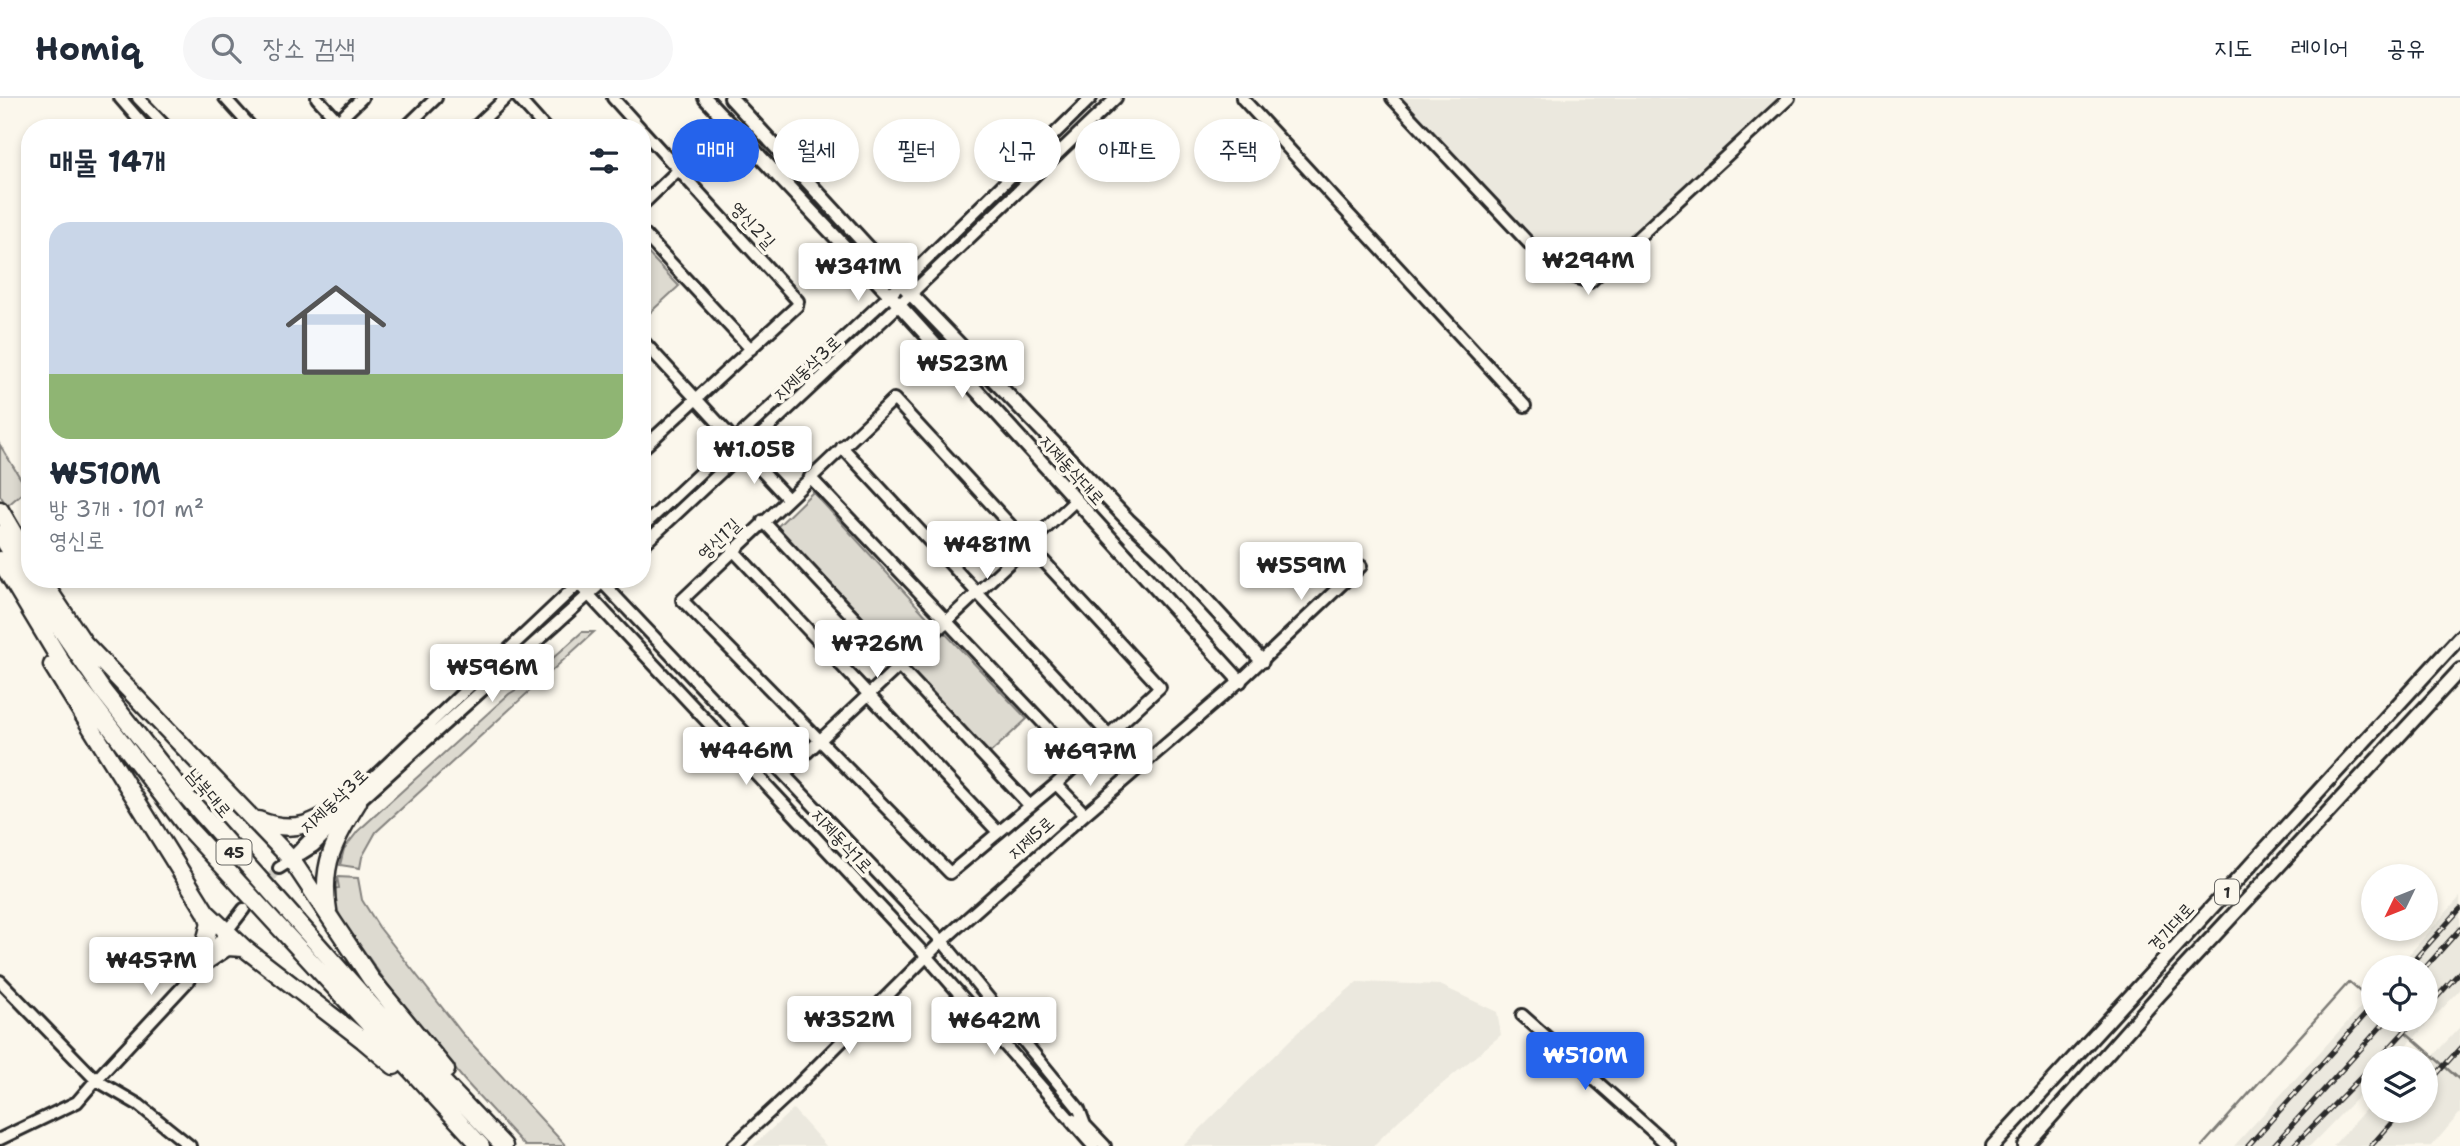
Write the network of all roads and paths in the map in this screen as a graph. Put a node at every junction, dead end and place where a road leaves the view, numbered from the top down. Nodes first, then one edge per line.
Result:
1 (120, 98) edge
2 (138, 98) edge
3 (225, 98) edge
4 (317, 98) edge
5 (362, 98) edge
6 (436, 98) edge
7 (506, 98) edge
8 (518, 98) edge
9 (613, 98) edge
10 (705, 98) edge
11 (731, 98) edge
12 (1091, 98) edge
13 (1116, 98) edge
14 (1242, 98) edge
15 (1392, 98) edge
16 (1789, 98) edge
17 (138, 119) edge
18 (158, 119) edge
19 (243, 119) edge
20 (331, 119) edge
21 (339, 119) edge
22 (414, 119) edge
23 (484, 119) edge
24 (537, 119) edge
25 (632, 119) edge
26 (724, 119) edge
27 (651, 140) edge
28 (759, 156) edge
29 (672, 163) edge
30 (672, 175) edge
31 (690, 182) edge
32 (651, 196) edge
33 (651, 242) edge
34 (902, 283) junction
35 (911, 294) junction
36 (890, 295) junction
37 (899, 306) junction
38 (751, 349) junction
39 (651, 350) edge
40 (697, 399) junction
41 (1525, 406) dead end
42 (651, 440) edge
43 (735, 441) junction
44 (842, 447) junction
45 (744, 452) junction
46 (810, 477) junction
47 (787, 498) junction
48 (1076, 500) junction
49 (0, 510) edge
50 (651, 519) edge
51 (763, 522) junction
52 (0, 534) edge
53 (651, 538) edge
54 (1028, 544) junction
55 (21, 546) edge
56 (733, 550) junction
57 (0, 561) edge
58 (1361, 566) dead end
59 (21, 568) edge
60 (0, 579) edge
61 (34, 588) edge
62 (47, 588) edge
63 (571, 588) edge
64 (583, 588) edge
65 (596, 588) edge
66 (610, 588) edge
67 (977, 593) junction
68 (589, 596) junction
69 (946, 621) junction
70 (2460, 637) edge
71 (1262, 661) junction
72 (898, 665) junction
73 (2460, 670) edge
74 (1240, 681) junction
75 (868, 694) junction
76 (1110, 736) junction
77 (819, 740) junction
78 (1081, 764) junction
79 (784, 774) junction
80 (1056, 784) junction
81 (352, 802) junction
82 (1030, 806) junction
83 (1085, 814) junction
84 (253, 818) junction
85 (998, 832) junction
86 (285, 864) junction
87 (244, 909) tunnel mouth
88 (206, 912) junction
89 (329, 916) junction
90 (225, 930) junction
91 (942, 941) junction
92 (244, 948) junction
93 (927, 957) junction
94 (199, 966) junction
95 (0, 981) edge
96 (1522, 1015) dead end
97 (96, 1080) junction
98 (1069, 1118) junction
99 (1085, 1125) junction
100 (0, 1139) edge
101 (502, 1145) edge
102 (190, 1146) edge
103 (471, 1146) edge
104 (481, 1146) edge
105 (733, 1146) edge
106 (1093, 1146) edge
107 (1105, 1146) edge
108 (1669, 1146) edge
109 (1993, 1146) edge
110 (2025, 1146) edge

1 - 17 street
2 - 18 street
3 - 19 street
4 - 20 street
5 - 21 street
6 - 22 street
7 - 23 street
8 - 24 street
9 - 25 street, 영신2길
10 - 26 main road, 지제동삭대로
11 - 34 main road, 지제동삭대로
12 - 34 street, 지제동삭3로
13 - 35 street, 지제동삭3로
14 - 41 street
15 - 16 street
27 - 29 street, 영신2길
28 - 36 main road, 지제동삭대로
30 - 32 street
31 - 38 street, 영신2길
33 - 38 street
34 - 35 main road, 지제동삭대로
34 - 36 street, 지제동삭3로
35 - 37 street, 지제동삭3로
35 - 71 main road, 지제동삭대로
36 - 37 main road, 지제동삭대로
36 - 43 street, 지제동삭3로
37 - 45 street, 지제동삭3로
37 - 48 main road, 지제동삭대로
38 - 40 street, 영신2길
39 - 40 street
40 - 42 street, 영신2길
40 - 43 street
43 - 50 street, 지제동삭3로
44 - 46 street, 영신1길
44 - 54 street, 영신1길
44 - 67 street
45 - 47 street
45 - 53 street, 지제동삭3로
46 - 47 street, 영신1길
46 - 69 street
47 - 51 street, 영신1길
48 - 54 street
48 - 74 main road, 지제동삭대로
49 - 55 highway
51 - 56 street, 영신1길
51 - 72 street
52 - 59 highway, 남북대로 / 45
54 - 67 street
54 - 76 street, 영신1길
56 - 75 street
56 - 77 street, 영신1길
57 - 104 highway, 45
58 - 71 street, 지제5로
60 - 88 highway
61 - 101 highway, 남북대로 / 45
62 - 84 highway
63 - 81 street, 지제동삭3로
64 - 68 street, 지제동삭1로
65 - 68 street, 지제동삭3로
66 - 79 street, 지제동삭1로
67 - 69 street
67 - 76 street
68 - 81 street, 지제동삭3로
68 - 93 street, 지제동삭1로
69 - 72 street
69 - 78 street
70 - 109 main road, 경기대로 / 1
71 - 74 street, 지제5로
72 - 75 street
72 - 82 street
73 - 110 main road, 1
74 - 83 street, 지제5로
75 - 77 street
75 - 85 street
76 - 78 street, 영신1길
77 - 79 street
77 - 85 street, 영신1길
78 - 80 street, 영신1길
79 - 91 street, 지제동삭1로
80 - 82 street, 영신1길
80 - 83 street
81 - 84 highway
81 - 86 street, 지제동삭3로
81 - 89 highway
82 - 85 street, 영신1길
83 - 91 street, 지제5로
84 - 86 highway
86 - 89 highway
87 - 90 street
88 - 90 highway
88 - 94 highway
89 - 101 highway
90 - 92 highway
90 - 94 street
91 - 93 street, 지제5로
91 - 99 street, 지제동삭1로
92 - 94 highway
92 - 103 highway
93 - 98 street, 지제동삭1로
93 - 105 street, 지제5로
94 - 97 street
95 - 97 street
96 - 108 street
97 - 100 street
97 - 102 street
98 - 99 street, 지제동삭1로
98 - 106 street
99 - 107 street, 지제동삭1로

